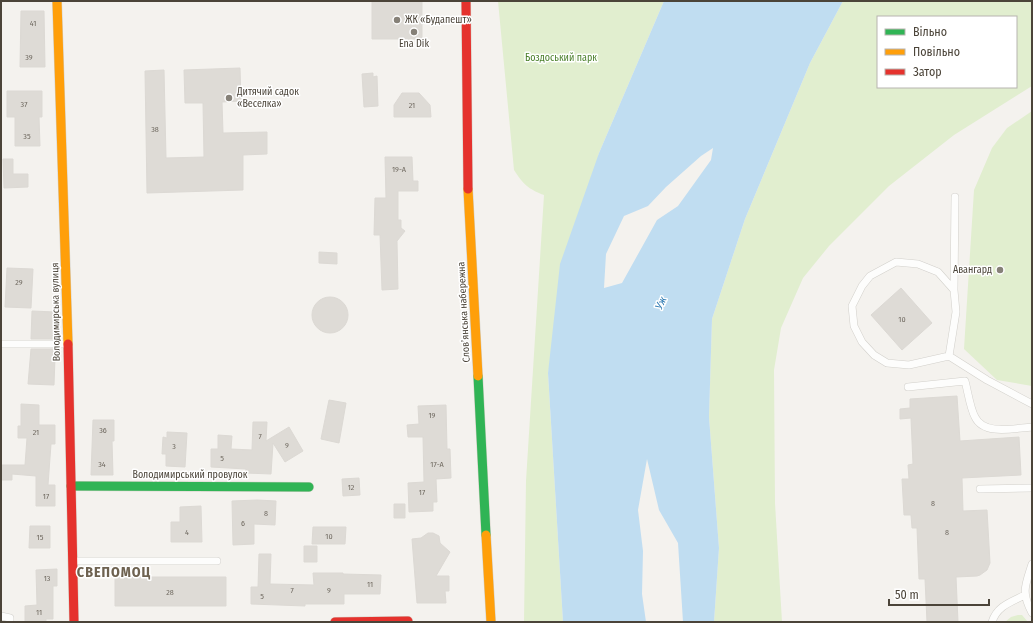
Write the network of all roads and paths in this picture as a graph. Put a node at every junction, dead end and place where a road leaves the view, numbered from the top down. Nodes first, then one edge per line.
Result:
1 (58, 1) edge
2 (466, 1) edge
3 (955, 197) dead end
4 (954, 290) junction
5 (1, 344) edge
6 (68, 344) junction
7 (949, 356) junction
8 (908, 387) dead end
9 (1032, 404) edge
10 (1032, 427) edge
11 (71, 486) junction
12 (309, 487) dead end
13 (1032, 488) edge
14 (980, 490) dead end
15 (73, 561) junction
16 (217, 561) dead end
17 (1032, 564) edge
18 (1024, 595) junction
19 (1032, 613) edge
20 (1, 616) edge
21 (408, 621) edge
22 (10, 622) edge
23 (74, 622) edge
24 (335, 622) edge
25 (491, 622) edge
26 (992, 622) edge

1 - 6 street, Володимирська вулиця
2 - 25 street, Словʼянська набережна
3 - 4 lane
4 - 7 lane
4 - 7 lane
5 - 6 lane
6 - 11 street, Володимирська вулиця
7 - 9 lane
8 - 10 lane
11 - 12 street, Володимирський провулок
11 - 15 street, Володимирська вулиця
13 - 14 lane
15 - 16 lane
15 - 23 street, Володимирська вулиця
17 - 18 lane
18 - 19 lane
18 - 26 lane
20 - 22 lane
21 - 24 street

